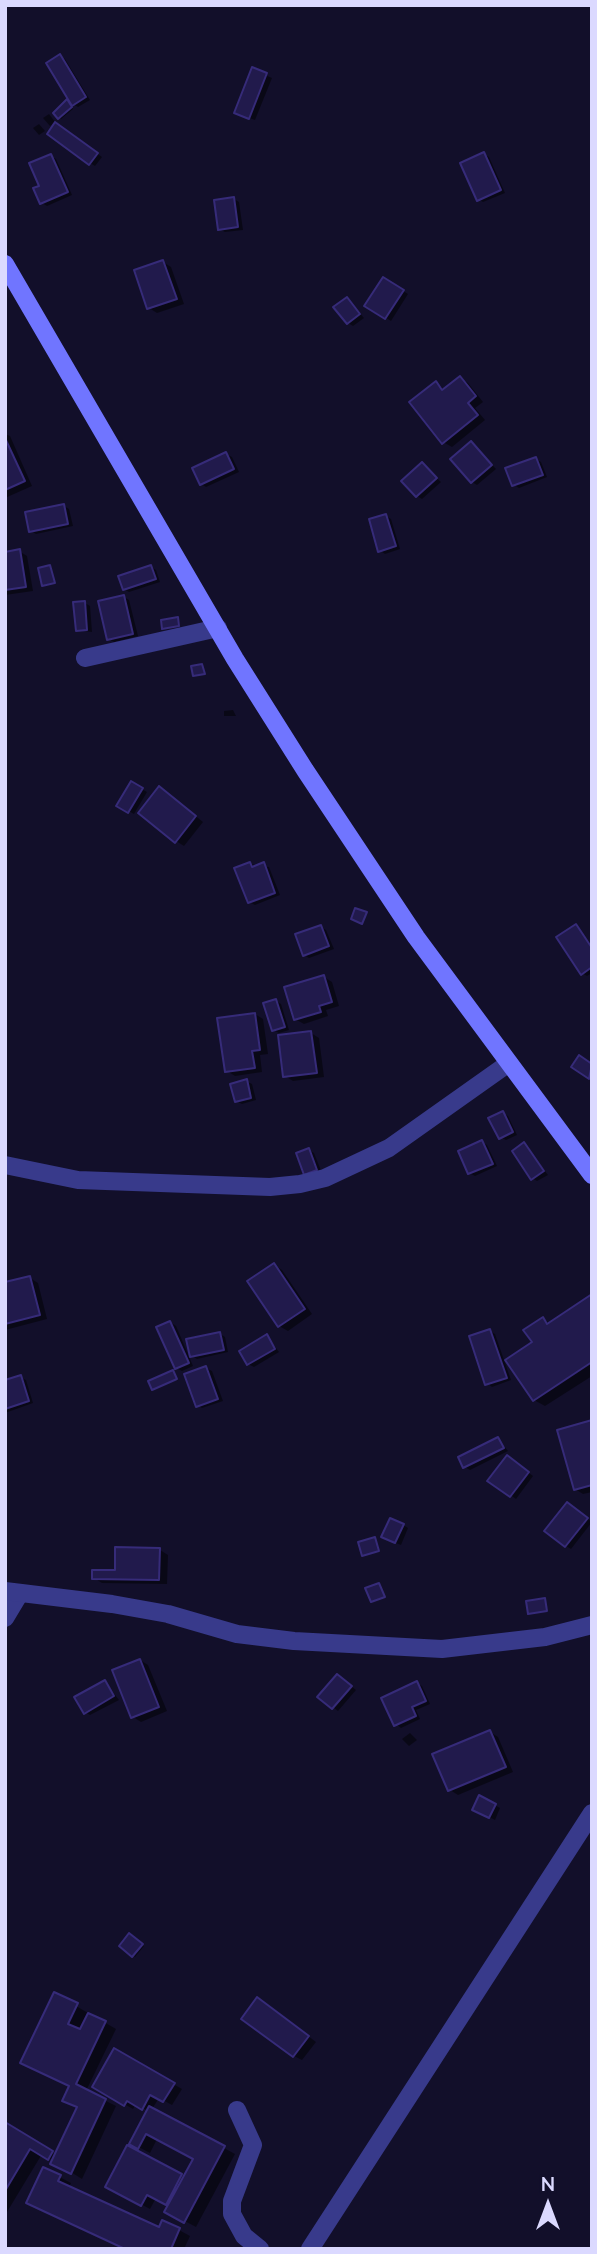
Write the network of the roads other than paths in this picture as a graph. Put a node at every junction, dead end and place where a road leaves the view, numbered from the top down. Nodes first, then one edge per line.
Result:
1 (5, 264) edge
2 (218, 628) junction
3 (85, 658) dead end
4 (509, 1063) junction
5 (5, 1165) edge
6 (592, 1175) edge
7 (13, 1592) edge
8 (5, 1618) edge
9 (592, 1625) edge
10 (592, 1813) edge
11 (237, 2110) dead end
12 (260, 2249) edge
13 (310, 2249) edge

1 - 2 main road
2 - 3 street
2 - 4 main road
4 - 5 street
4 - 6 main road
7 - 8 street
7 - 9 street
10 - 13 street
11 - 12 street

